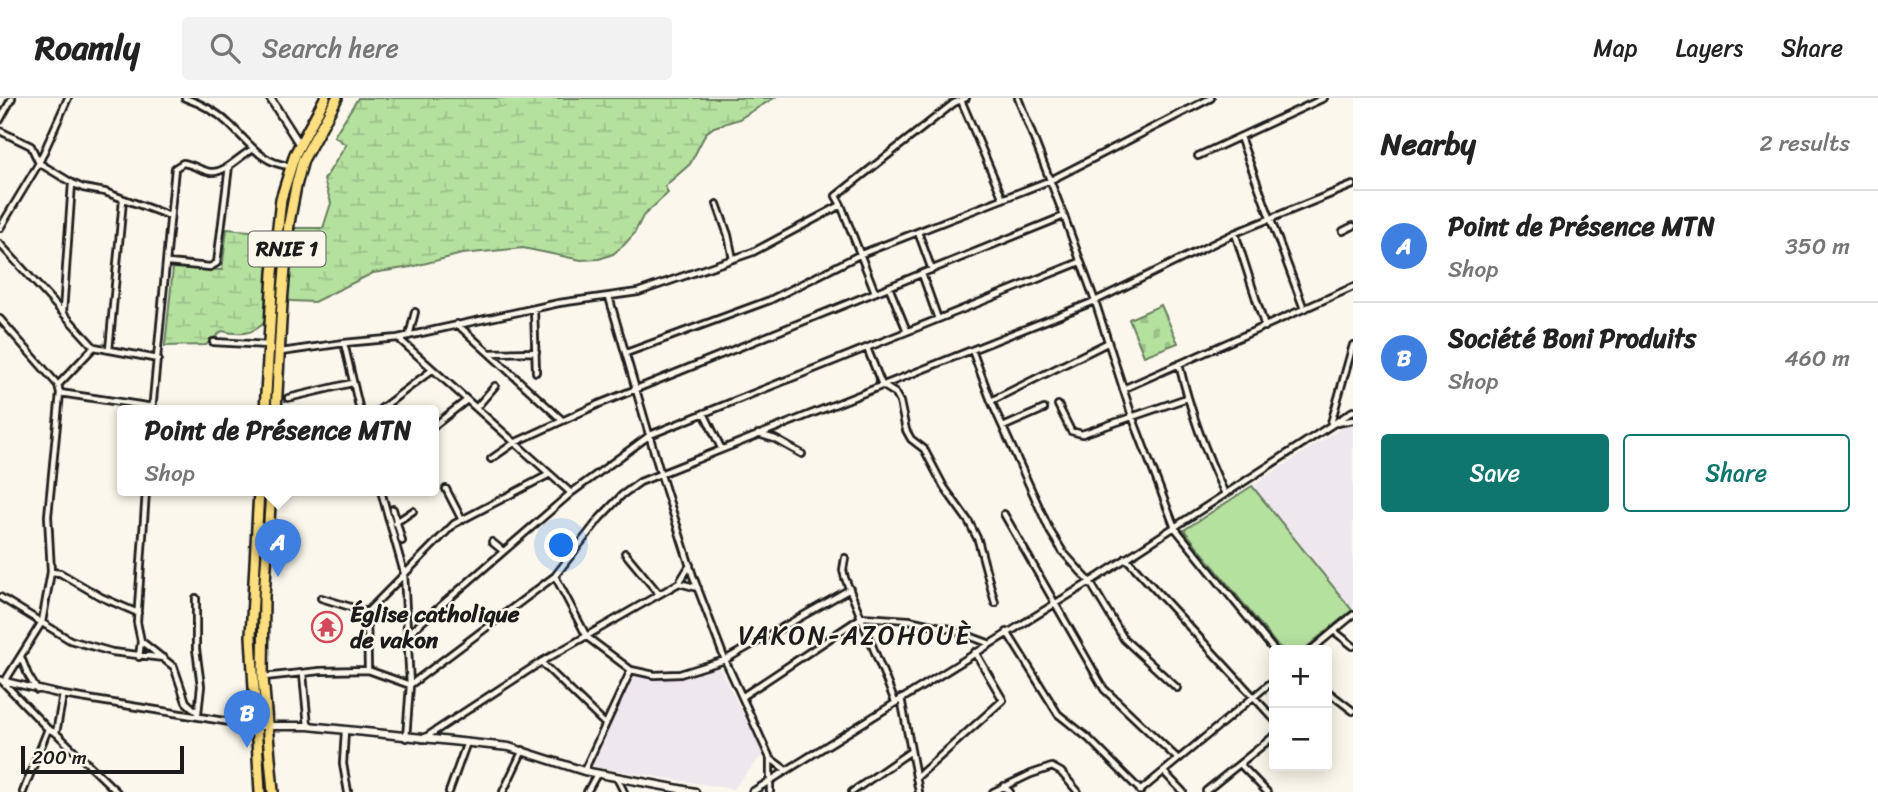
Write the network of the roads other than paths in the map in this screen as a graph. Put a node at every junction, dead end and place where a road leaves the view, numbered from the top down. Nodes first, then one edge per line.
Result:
1 (12, 98) edge
2 (68, 98) edge
3 (186, 98) edge
4 (270, 98) edge
5 (325, 98) edge
6 (337, 98) edge
7 (1018, 98) edge
8 (1211, 98) edge
9 (1324, 98) edge
10 (964, 99) edge
11 (0, 120) edge
12 (0, 131) edge
13 (1240, 137) junction
14 (300, 145) junction
15 (253, 149) junction
16 (1198, 156) dead end
17 (39, 163) junction
18 (229, 166) junction
19 (290, 166) junction
20 (1051, 180) junction
21 (72, 183) junction
22 (1353, 185) edge
23 (1003, 199) junction
24 (123, 200) junction
25 (717, 204) dead end
26 (841, 205) junction
27 (170, 215) junction
28 (1064, 216) junction
29 (1270, 218) junction
30 (1353, 226) edge
31 (0, 228) edge
32 (1343, 231) dead end
33 (918, 232) junction
34 (1235, 233) junction
35 (0, 244) edge
36 (860, 254) junction
37 (733, 259) junction
38 (168, 262) junction
39 (1080, 262) junction
40 (932, 270) junction
41 (922, 274) junction
42 (889, 287) junction
43 (1353, 287) edge
44 (876, 292) junction
45 (609, 297) junction
46 (1095, 301) junction
47 (534, 309) junction
48 (1304, 309) junction
49 (415, 312) dead end
50 (62, 313) junction
51 (0, 319) edge
52 (938, 319) junction
53 (457, 324) junction
54 (1265, 327) junction
55 (908, 331) junction
56 (409, 336) junction
57 (398, 338) junction
58 (214, 342) dead end
59 (344, 343) junction
60 (1107, 343) junction
61 (269, 345) junction
62 (1353, 345) edge
63 (94, 347) junction
64 (867, 348) junction
65 (972, 349) junction
66 (108, 350) junction
67 (281, 352) junction
68 (536, 352) junction
69 (488, 353) junction
70 (626, 353) junction
71 (158, 359) junction
72 (1179, 364) junction
73 (432, 370) junction
74 (536, 372) dead end
75 (352, 383) junction
76 (58, 385) junction
77 (882, 385) junction
78 (495, 386) dead end
79 (637, 388) junction
80 (1123, 389) junction
81 (60, 393) junction
82 (288, 398) dead end
83 (1187, 398) junction
84 (467, 401) junction
85 (991, 401) junction
86 (129, 405) edge
87 (152, 405) edge
88 (265, 405) edge
89 (277, 405) edge
90 (358, 405) edge
91 (385, 405) edge
92 (1058, 405) dead end
93 (475, 408) junction
94 (1044, 409) dead end
95 (1353, 411) edge
96 (704, 414) junction
97 (1132, 416) junction
98 (562, 420) junction
99 (1353, 420) edge
100 (439, 422) edge
101 (1330, 425) junction
102 (1003, 427) junction
103 (757, 434) junction
104 (650, 435) junction
105 (514, 443) junction
106 (721, 448) junction
107 (802, 454) dead end
108 (491, 458) dead end
109 (660, 472) junction
110 (548, 475) junction
111 (446, 489) dead end
112 (571, 493) junction
113 (1225, 494) junction
114 (146, 496) edge
115 (259, 496) edge
116 (271, 496) edge
117 (383, 496) edge
118 (393, 509) dead end
119 (414, 511) dead end
120 (1004, 514) dead end
121 (462, 520) junction
122 (394, 524) junction
123 (1175, 528) junction
124 (402, 541) dead end
125 (492, 542) dead end
126 (503, 551) junction
127 (625, 553) dead end
128 (845, 558) dead end
129 (1126, 558) junction
130 (690, 565) junction
131 (51, 572) junction
132 (404, 573) junction
133 (555, 576) junction
134 (1090, 582) junction
135 (679, 583) junction
136 (698, 588) junction
137 (849, 589) junction
138 (659, 594) junction
139 (0, 597) edge
140 (197, 598) dead end
141 (321, 598) dead end
142 (1056, 602) junction
143 (995, 603) dead end
144 (367, 612) junction
145 (138, 613) junction
146 (1353, 615) edge
147 (862, 617) junction
148 (42, 622) junction
149 (1334, 631) junction
150 (1007, 632) junction
151 (407, 635) junction
152 (587, 637) junction
153 (141, 641) junction
154 (989, 643) junction
155 (1270, 645) edge
156 (1317, 645) edge
157 (1353, 646) edge
158 (975, 652) junction
159 (21, 656) junction
160 (139, 657) junction
161 (164, 658) junction
162 (725, 660) junction
163 (541, 662) junction
164 (368, 670) junction
165 (631, 670) junction
166 (303, 674) junction
167 (263, 678) junction
168 (1, 680) edge
169 (1269, 684) edge
170 (410, 685) junction
171 (1177, 688) dead end
172 (37, 690) junction
173 (63, 695) junction
174 (1332, 695) edge
175 (743, 696) junction
176 (1255, 696) junction
177 (901, 698) junction
178 (895, 702) junction
179 (1353, 711) edge
180 (1269, 713) edge
181 (198, 715) junction
182 (604, 723) junction
183 (256, 726) junction
184 (266, 726) junction
185 (308, 726) junction
186 (48, 729) junction
187 (345, 730) junction
188 (56, 733) junction
189 (406, 738) junction
190 (423, 739) junction
191 (1269, 740) edge
192 (467, 741) junction
193 (523, 750) junction
194 (911, 751) junction
195 (770, 758) junction
196 (1178, 759) junction
197 (1240, 764) junction
198 (786, 770) junction
199 (584, 771) junction
200 (1164, 772) junction
201 (597, 774) junction
202 (617, 778) junction
203 (916, 778) junction
204 (769, 780) junction
205 (1003, 789) edge
206 (1206, 791) edge
207 (23, 792) edge
208 (117, 792) edge
209 (260, 792) edge
210 (273, 792) edge
211 (348, 792) edge
212 (449, 792) edge
213 (503, 792) edge
214 (586, 792) edge
215 (624, 792) edge
216 (682, 792) edge
217 (695, 792) edge
218 (752, 792) edge
219 (770, 792) edge
220 (852, 792) edge
221 (919, 792) edge
222 (993, 792) edge
223 (1010, 792) edge
224 (1078, 792) edge
225 (1140, 792) edge
226 (1182, 792) edge
227 (1267, 792) edge

1 - 11 street
2 - 17 street
3 - 15 street
4 - 14 main road
5 - 14 highway, RNIE 1
6 - 67 highway, RNIE 1
7 - 20 street
8 - 20 street
9 - 13 street
10 - 23 street
10 - 26 street
12 - 17 street
13 - 16 street
13 - 29 street
14 - 19 highway, RNIE 1
15 - 18 street
15 - 19 street
17 - 21 street
17 - 31 street
18 - 27 street
18 - 38 street
19 - 61 highway, RNIE 1
20 - 23 street
20 - 28 street
21 - 24 street
21 - 50 street
22 - 29 street
23 - 33 street
24 - 27 street
24 - 66 street
25 - 37 street
26 - 36 street
26 - 37 street
27 - 38 street
28 - 39 street
28 - 40 street
29 - 34 street
29 - 48 street
30 - 32 street
33 - 36 street
33 - 40 street
34 - 46 street
34 - 54 street
35 - 50 street
36 - 44 street
36 - 70 street
37 - 45 street
38 - 71 street
39 - 46 street
39 - 52 street
40 - 41 street
41 - 42 street
41 - 52 street
42 - 44 street
42 - 55 street
43 - 48 street
44 - 79 street
45 - 47 street
45 - 70 street
46 - 60 street
46 - 65 street
47 - 53 street
47 - 68 street
48 - 54 street
49 - 56 street
50 - 63 street
51 - 76 street
52 - 55 street
53 - 56 street
53 - 69 street
54 - 72 street
55 - 64 street
56 - 57 street
57 - 59 street
57 - 73 street
58 - 61 street
59 - 67 street
59 - 75 street
60 - 80 street
60 - 85 street
61 - 88 highway, RNIE 1
62 - 101 street
63 - 66 street
63 - 76 street
64 - 77 street
64 - 96 street
65 - 77 street
65 - 85 street
66 - 71 street
67 - 89 highway, RNIE 1
68 - 69 street
68 - 74 street
69 - 98 street
70 - 79 street
71 - 87 street
72 - 80 street
72 - 83 street
73 - 84 street
73 - 91 street
75 - 82 street
75 - 90 street
76 - 81 street
77 - 103 street
77 - 143 street
78 - 93 street
79 - 98 street
79 - 104 street
80 - 97 street
81 - 86 street
81 - 131 street
83 - 97 street
83 - 113 street
84 - 93 street
84 - 100 street
85 - 102 street
92 - 97 street
93 - 105 street
94 - 102 street
95 - 101 street
96 - 104 street
96 - 106 street
97 - 123 street
98 - 105 street
99 - 101 street
101 - 113 street
102 - 134 street
103 - 106 street
103 - 107 street
104 - 109 street
104 - 112 street
105 - 108 street
105 - 110 street
106 - 109 street
109 - 130 street
109 - 133 street
110 - 112 street
110 - 121 street
111 - 121 street
112 - 126 street
113 - 123 street
114 - 145 street
115 - 183 highway
116 - 167 highway
117 - 122 street
118 - 122 street
119 - 122 street
120 - 142 street
121 - 132 street
122 - 124 street
122 - 132 street
123 - 129 street
123 - 155 street
125 - 126 street
126 - 151 street
127 - 138 street
128 - 137 street
129 - 134 street
129 - 176 street
130 - 135 street
130 - 136 street
131 - 145 street
131 - 148 street
132 - 144 street
132 - 151 street
133 - 152 street
133 - 170 street
134 - 142 street
134 - 171 street
135 - 136 street
135 - 138 street
136 - 162 street
137 - 147 street
137 - 162 street
138 - 152 street
139 - 148 street
140 - 181 street
141 - 144 street
142 - 150 street
142 - 196 street
144 - 164 street
145 - 153 street
146 - 149 street
147 - 154 street
147 - 175 street
147 - 178 street
148 - 159 street
148 - 160 street
149 - 156 street
149 - 157 street
150 - 154 street
150 - 225 street
151 - 170 street
152 - 163 street
152 - 165 street
153 - 160 street
153 - 161 street
154 - 158 street
158 - 177 street
158 - 203 street
159 - 168 street
159 - 172 street
160 - 161 street
161 - 181 street
162 - 165 street
162 - 175 street
163 - 182 street
163 - 190 street
164 - 166 street
164 - 170 street
165 - 182 street
166 - 167 street
166 - 185 street
167 - 184 highway
168 - 172 street
168 - 186 street
169 - 176 street
170 - 189 street
172 - 173 street
173 - 181 street
173 - 188 street
174 - 179 street
175 - 195 street
176 - 180 street
176 - 196 street
177 - 178 street
177 - 194 street
178 - 198 street
181 - 183 street
182 - 199 street
183 - 184 main road
183 - 209 highway
184 - 185 main road
184 - 210 highway
185 - 187 main road
186 - 188 street
186 - 207 street
187 - 189 main road
187 - 211 street
188 - 208 street
189 - 190 main road
190 - 192 main road
191 - 197 street
192 - 193 main road
192 - 212 street
193 - 199 main road
193 - 213 street
194 - 203 street
194 - 220 street
195 - 198 street
195 - 204 street
196 - 200 street
197 - 206 street
197 - 227 street
198 - 204 street
199 - 201 main road
200 - 225 street
200 - 226 street
201 - 202 main road
201 - 214 street
202 - 215 street
202 - 216 main road
203 - 221 street
204 - 218 street
204 - 219 street
205 - 222 street
205 - 223 street
205 - 224 street
216 - 217 main road

